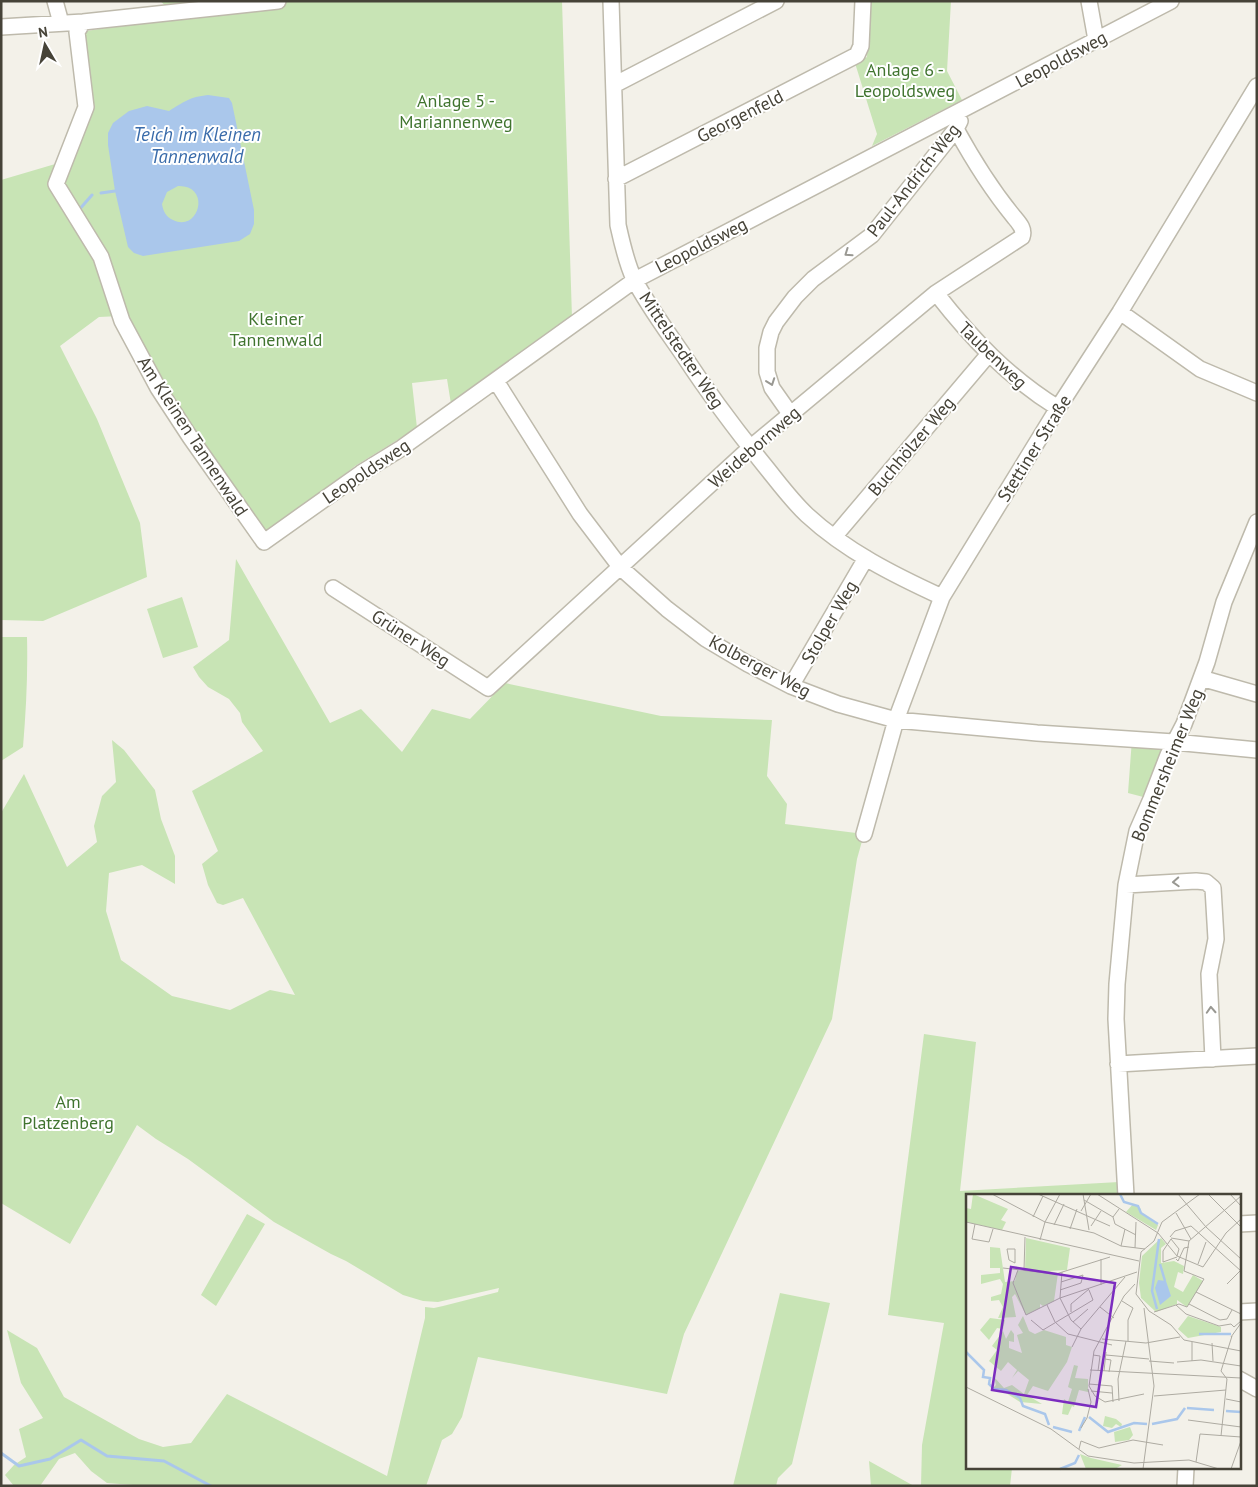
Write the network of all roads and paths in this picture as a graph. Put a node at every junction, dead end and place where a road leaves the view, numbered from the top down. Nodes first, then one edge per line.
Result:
1 (55, 1) edge
2 (278, 1) edge
3 (611, 1) edge
4 (776, 1) edge
5 (862, 1) edge
6 (1089, 1) edge
7 (1171, 1) edge
8 (152, 8) edge
9 (83, 22) junction
10 (61, 24) junction
11 (1, 28) edge
12 (1096, 40) junction
13 (614, 84) junction
14 (1257, 86) edge
15 (966, 108) junction
16 (956, 129) junction
17 (616, 179) junction
18 (635, 280) junction
19 (936, 293) junction
20 (1120, 312) junction
21 (988, 355) junction
22 (496, 381) junction
23 (1257, 393) edge
24 (1058, 408) junction
25 (791, 415) junction
26 (750, 448) junction
27 (1257, 522) edge
28 (834, 537) junction
29 (264, 542) joint
30 (866, 558) junction
31 (621, 568) junction
32 (333, 588) dead end
33 (942, 597) junction
34 (1201, 678) junction
35 (791, 686) junction
36 (488, 688) joint
37 (1257, 694) edge
38 (896, 720) junction
39 (1174, 742) junction
40 (1257, 750) edge
41 (864, 834) dead end
42 (1126, 885) junction
43 (1257, 1056) edge
44 (1213, 1059) junction
45 (1118, 1064) junction
46 (1126, 1194) edge
47 (1257, 1223) edge
48 (1240, 1224) edge
49 (1257, 1311) edge
50 (1240, 1312) edge
51 (1240, 1380) edge
52 (1257, 1389) edge
53 (1186, 1470) edge
54 (1185, 1486) edge

1 - 10 street
2 - 8 street
3 - 13 street, Mittelstedter Weg
4 - 13 street
5 - 17 street, Georgenfeld
6 - 12 street
7 - 12 street, Leopoldsweg
8 - 9 street
9 - 10 street
9 - 29 street, Am Kleinen Tannenwald
10 - 11 street
12 - 15 street, Leopoldsweg
13 - 17 street, Mittelstedter Weg
14 - 20 street, Stettiner Straße
15 - 16 street, Paul-Andrich-Weg
15 - 18 street, Leopoldsweg
16 - 19 street, Weidebornweg
16 -> 25 street, Paul-Andrich-Weg
17 - 18 street, Mittelstedter Weg
18 - 22 street, Leopoldsweg
18 - 26 street, Mittelstedter Weg
19 - 21 street, Taubenweg
19 - 25 street, Weidebornweg
20 - 23 street
20 - 24 street, Stettiner Straße
21 - 24 street, Taubenweg
21 - 28 street, Buchhölzer Weg
22 - 29 street, Leopoldsweg
22 - 31 street, Kolberger Weg
24 - 33 street, Stettiner Straße
25 - 26 street, Weidebornweg
26 - 28 street, Mittelstedter Weg
26 - 31 street, Weidebornweg
27 - 34 street, Bommersheimer Weg
28 - 30 street, Mittelstedter Weg
30 - 33 street, Mittelstedter Weg
30 - 35 street, Stolper Weg
31 - 35 street, Kolberger Weg
31 - 36 street, Weidebornweg
32 - 36 street, Grüner Weg
33 - 38 street, Stettiner Straße
34 - 37 street
34 - 39 street, Bommersheimer Weg
35 - 38 street, Kolberger Weg
38 - 39 street, Kolberger Weg
38 - 41 street, Stettiner Straße
39 - 40 street, Kolberger Weg
39 - 42 street, Bommersheimer Weg
44 -> 42 street
42 - 45 street, Bommersheimer Weg
43 - 44 street
44 - 45 street
45 - 46 street, Bommersheimer Weg
47 - 48 street
49 - 50 street
51 - 52 street
53 - 54 street

